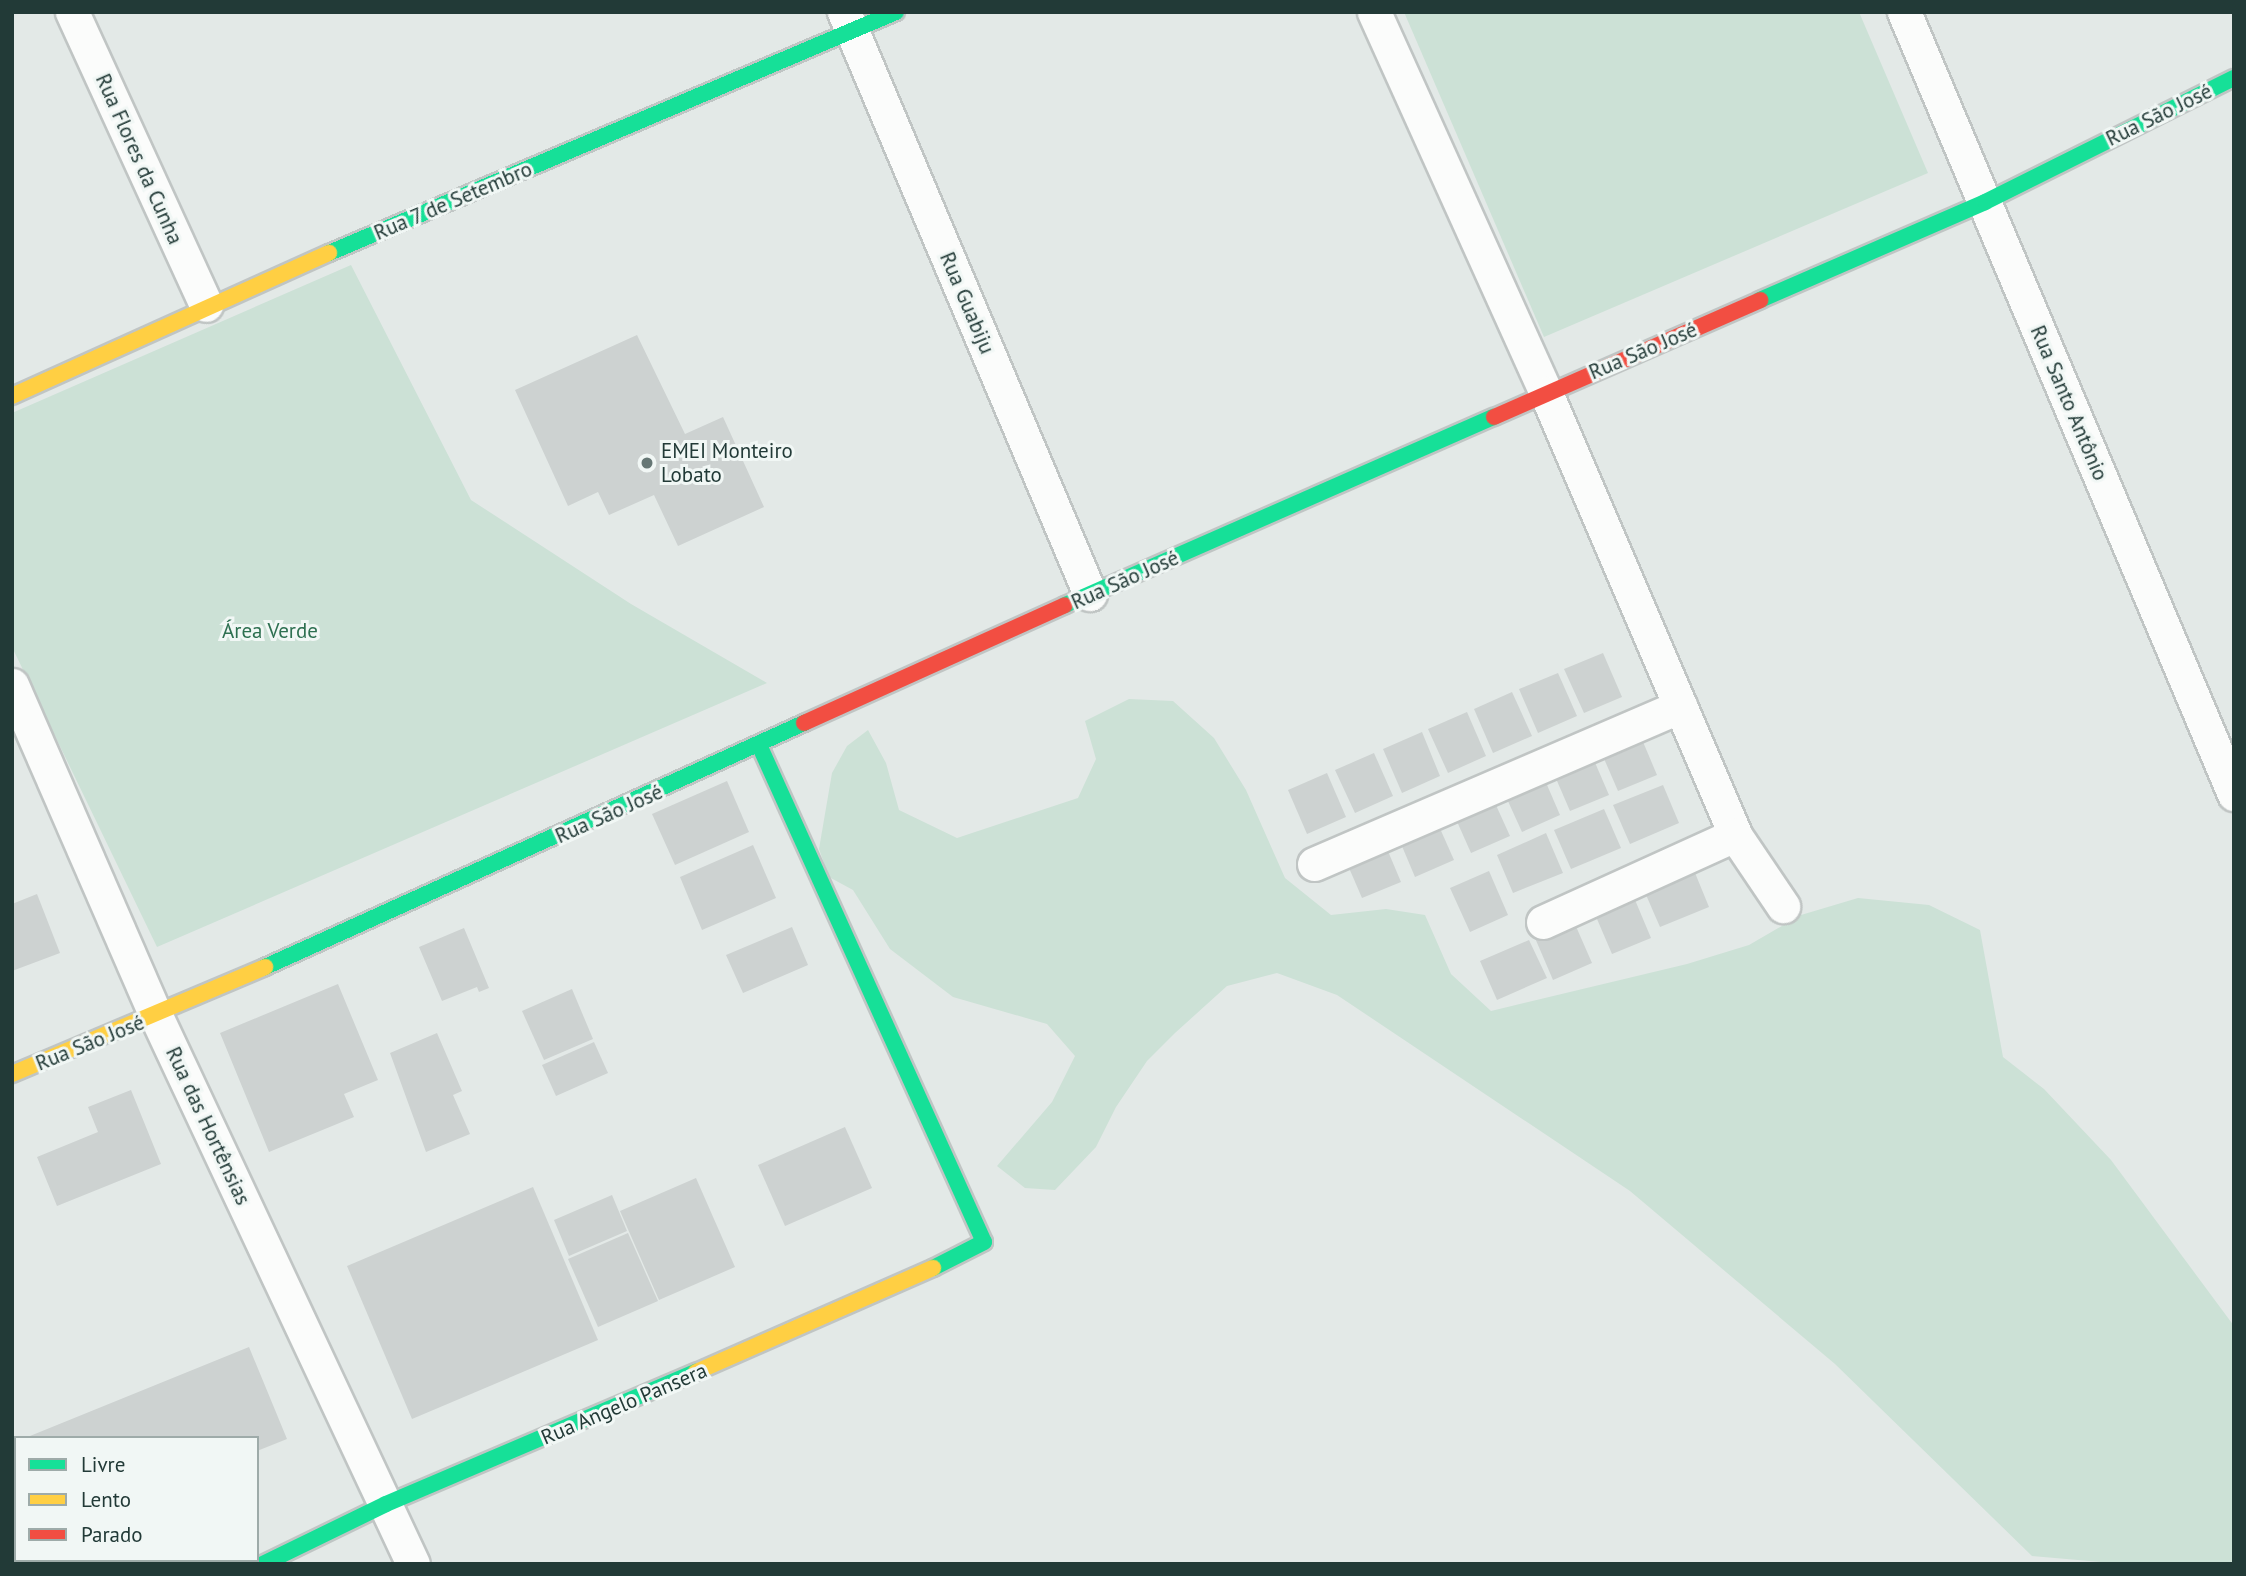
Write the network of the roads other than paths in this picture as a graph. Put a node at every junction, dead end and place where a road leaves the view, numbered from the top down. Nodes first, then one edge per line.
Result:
1 (72, 12) edge
2 (896, 12) edge
3 (1374, 12) edge
4 (1905, 12) edge
5 (849, 22) edge
6 (2234, 78) edge
7 (1985, 202) junction
8 (206, 305) junction
9 (1546, 393) junction
10 (12, 396) edge
11 (1090, 594) junction
12 (12, 685) edge
13 (1680, 706) junction
14 (760, 747) junction
15 (2234, 794) edge
16 (1735, 835) junction
17 (1314, 864) dead end
18 (1783, 906) dead end
19 (1543, 922) dead end
20 (156, 1016) junction
21 (12, 1074) edge
22 (386, 1504) junction
23 (264, 1564) edge
24 (413, 1564) edge

1 - 8 street, Rua Flores da Cunha
2 - 5 street, Rua 7 de Setembro
3 - 9 street
4 - 7 street, Rua Santo Antônio
5 - 8 street, Rua 7 de Setembro
5 - 11 street, Rua Guabiju
6 - 7 street, Rua São José
7 - 9 street, Rua São José
7 - 15 street, Rua Santo Antônio
8 - 10 street, Rua 7 de Setembro
9 - 11 street, Rua São José
9 - 13 street
11 - 14 street, Rua São José
12 - 20 street, Rua das Hortênsias
13 - 16 street
13 - 17 street
14 - 20 street, Rua São José
14 - 22 street, Rua Angelo Pansera
16 - 18 street
16 - 19 street
20 - 21 street, Rua São José
20 - 22 street, Rua das Hortênsias
22 - 23 street, Rua Angelo Pansera
22 - 24 street, Rua das Hortênsias

